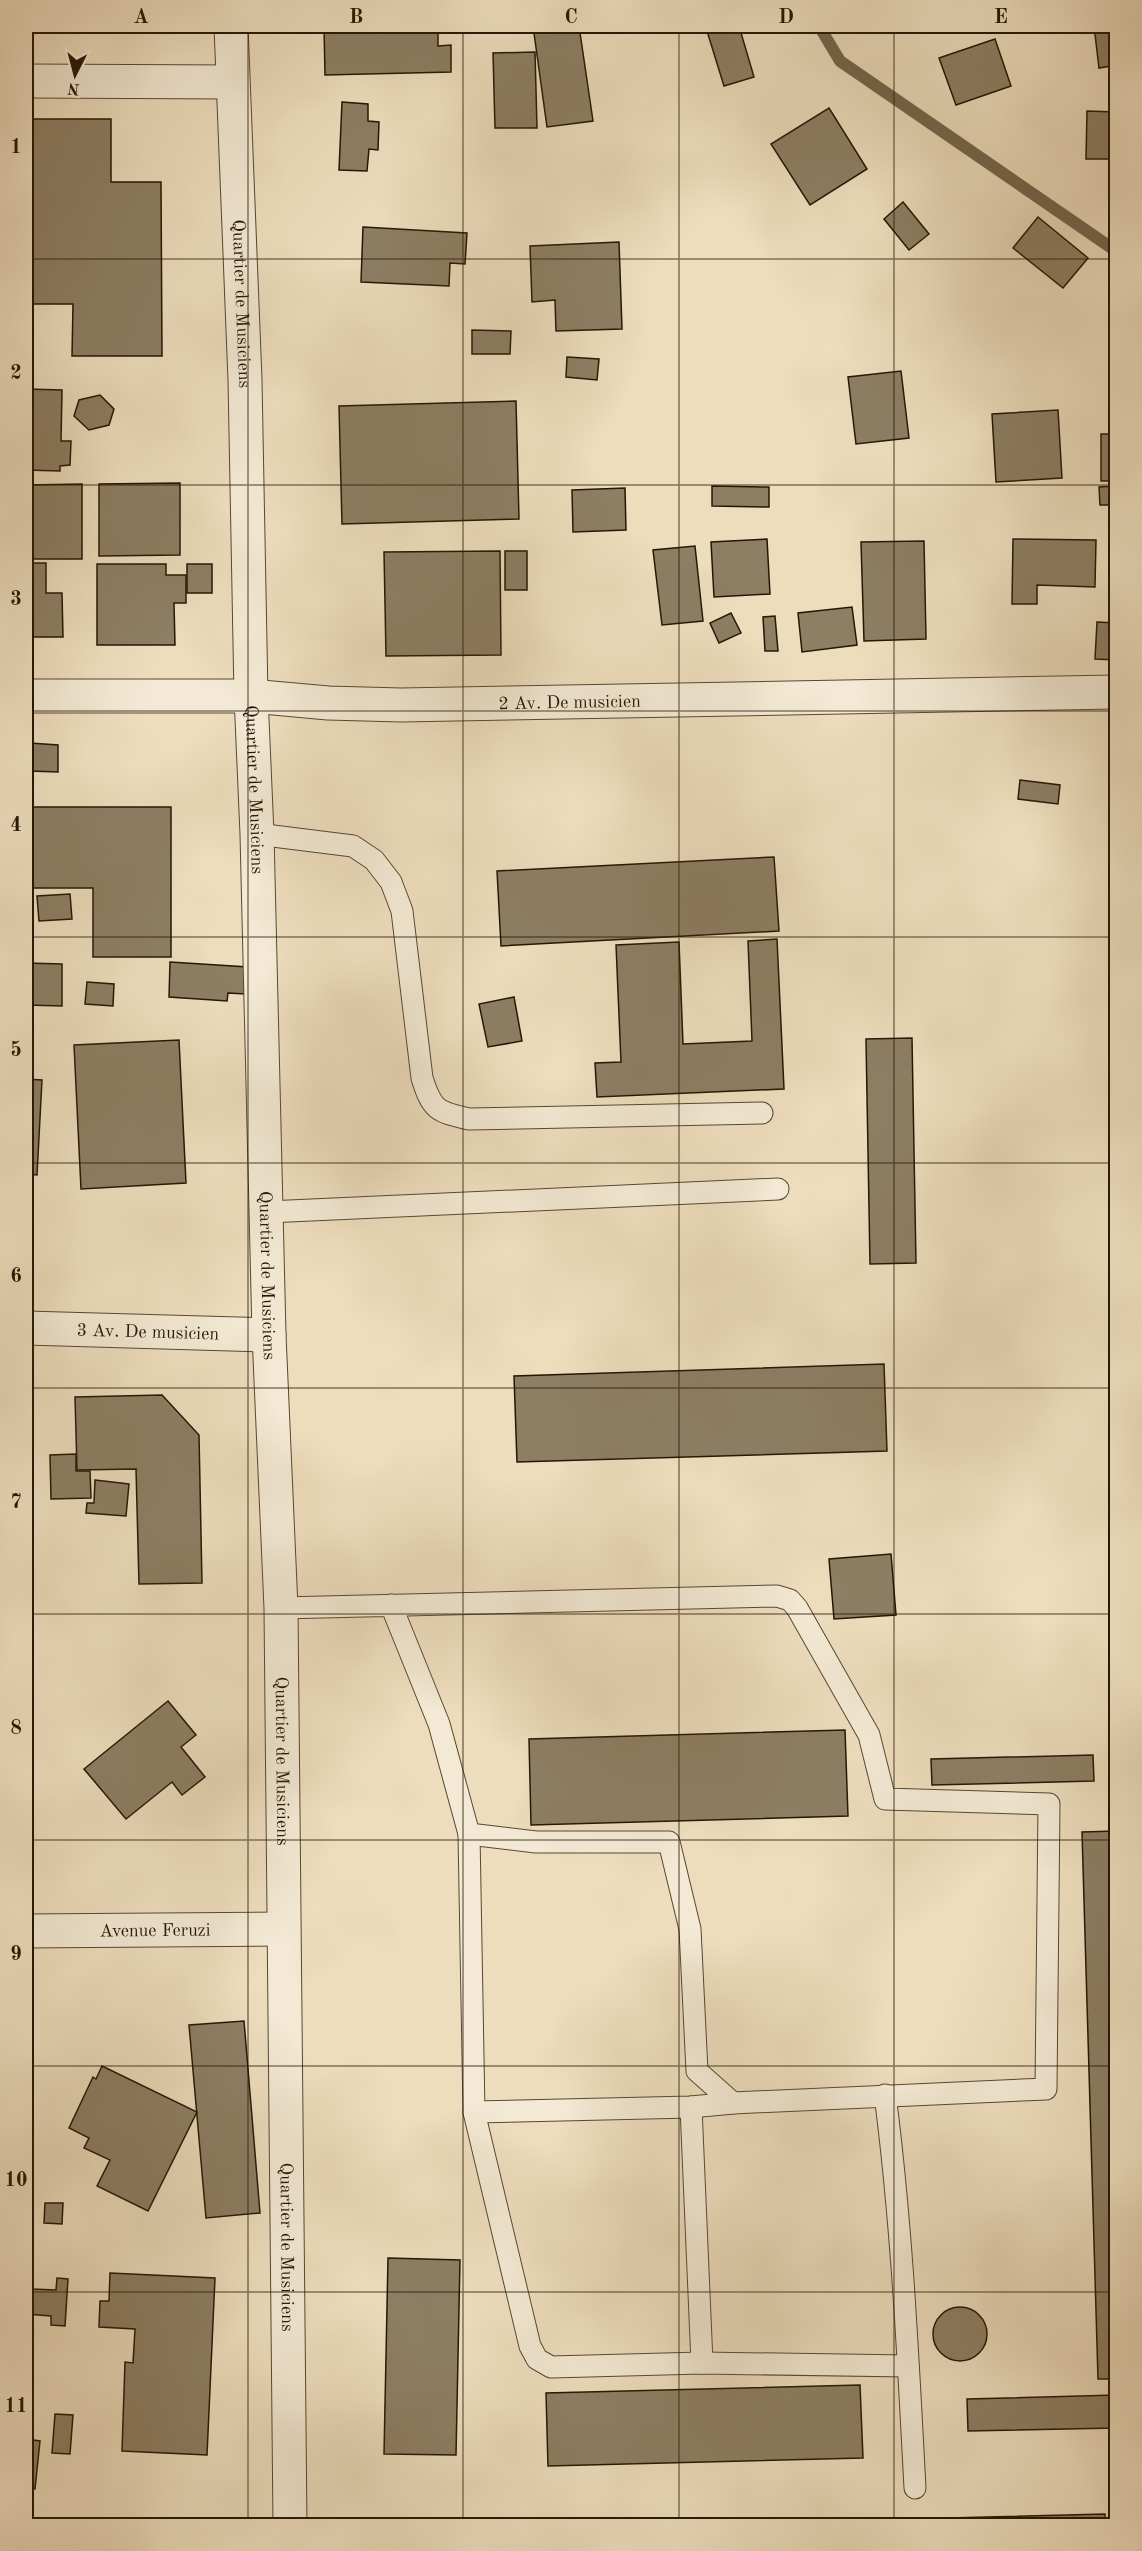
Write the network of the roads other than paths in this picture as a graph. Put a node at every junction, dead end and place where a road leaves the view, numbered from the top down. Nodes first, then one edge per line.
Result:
1 (231, 26) edge
2 (26, 81) edge
3 (232, 82) junction
4 (1116, 692) edge
5 (26, 696) edge
6 (251, 696) junction
7 (257, 834) junction
8 (762, 1113) dead end
9 (778, 1189) dead end
10 (267, 1212) junction
11 (26, 1328) edge
12 (269, 1335) junction
13 (391, 1605) junction
14 (281, 1608) junction
15 (469, 1834) junction
16 (283, 1929) junction
17 (26, 1931) edge
18 (885, 2095) junction
19 (733, 2103) junction
20 (691, 2107) junction
21 (474, 2112) junction
22 (702, 2363) junction
23 (908, 2366) junction
24 (915, 2488) dead end
25 (290, 2526) edge

1 - 3 street, Quartier de Musiciens
2 - 3 street
3 - 6 street, Quartier de Musiciens
4 - 6 street, 2 Av. De musicien
5 - 6 street, 2 Av. De musicien
6 - 7 street, Quartier de Musiciens
7 - 8 lane
7 - 10 street, Quartier de Musiciens
9 - 10 lane
10 - 12 street, Quartier de Musiciens
11 - 12 street, 3 Av. De musicien
12 - 14 street, Quartier de Musiciens
13 - 14 lane
13 - 15 lane
13 - 18 lane
14 - 16 street, Quartier de Musiciens
15 - 19 lane
15 - 21 lane
16 - 17 street, Avenue Feruzi
16 - 25 street, Quartier de Musiciens
18 - 19 lane
18 - 23 lane
19 - 20 lane
20 - 21 lane
20 - 22 lane
21 - 22 lane
22 - 23 lane
23 - 24 lane

